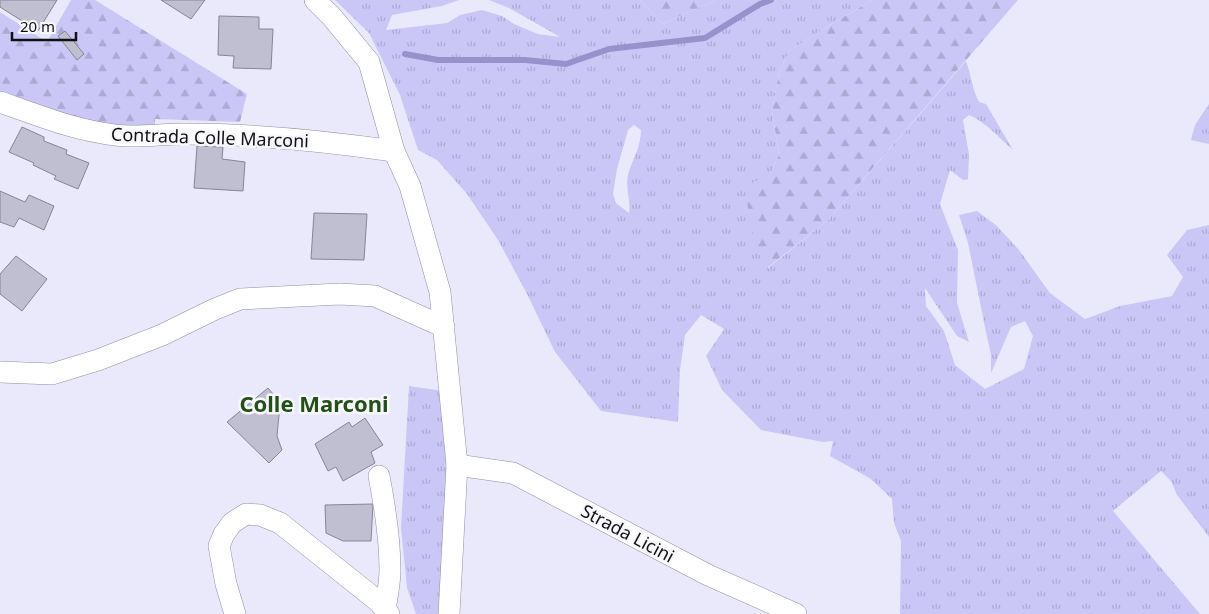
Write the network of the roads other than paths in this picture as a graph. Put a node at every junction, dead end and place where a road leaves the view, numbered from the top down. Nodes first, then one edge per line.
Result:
1 (315, 0) edge
2 (0, 102) edge
3 (394, 151) junction
4 (444, 327) junction
5 (0, 372) edge
6 (457, 465) junction
7 (378, 476) dead end
8 (387, 612) edge
9 (235, 614) edge
10 (449, 614) edge
11 (796, 614) edge

1 - 3 street
2 - 3 street, Contrada Colle Marconi
3 - 4 street
4 - 5 street
4 - 6 street
6 - 10 street
6 - 11 street, Strada Licini
7 - 8 street
8 - 9 street

